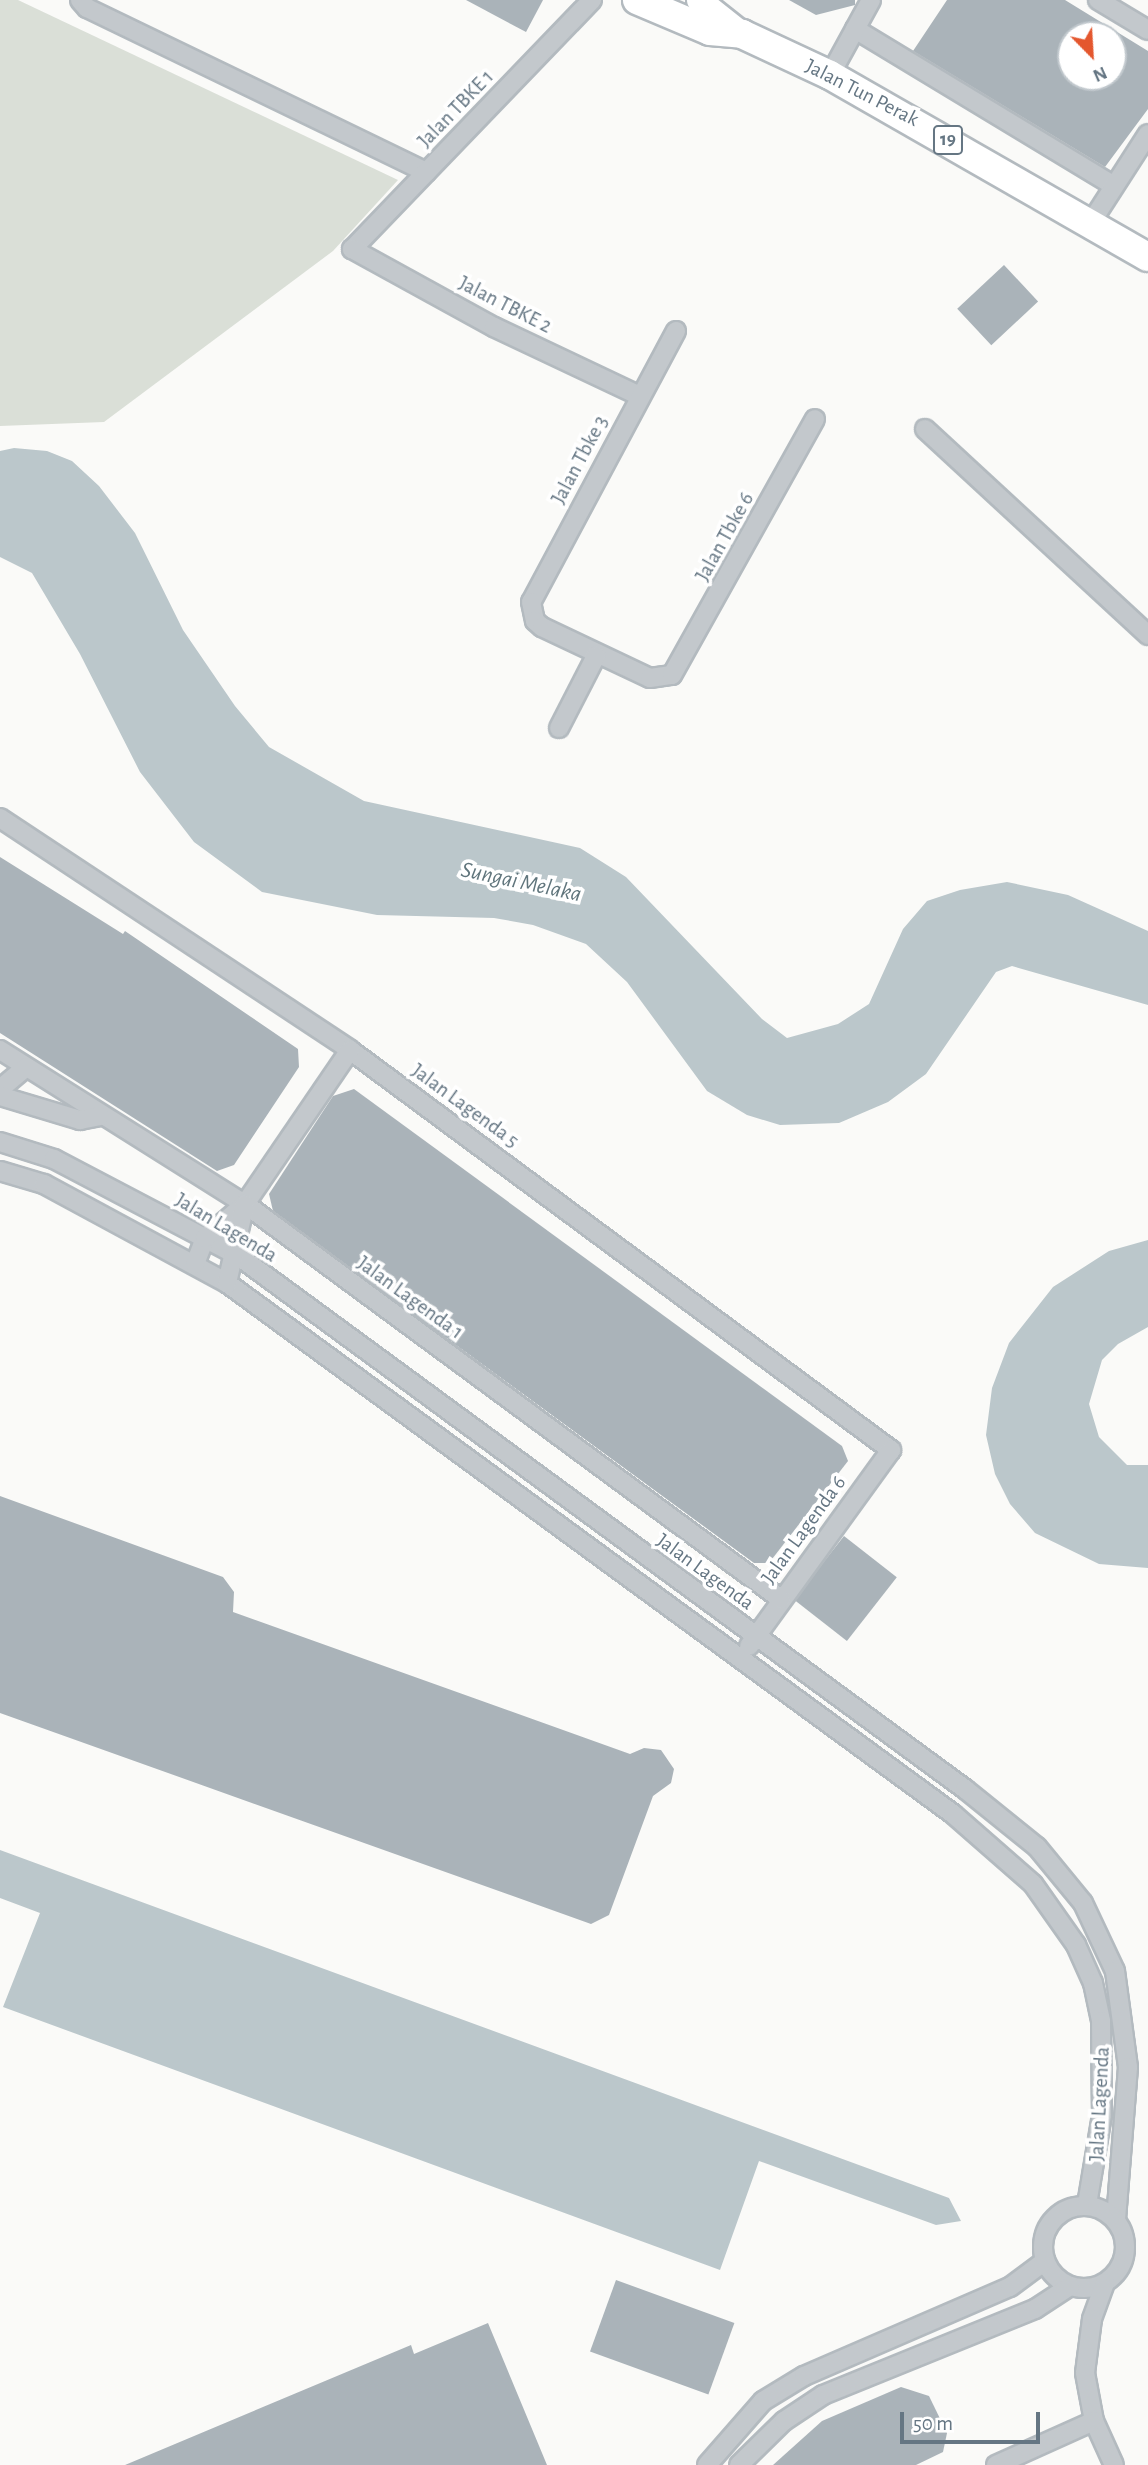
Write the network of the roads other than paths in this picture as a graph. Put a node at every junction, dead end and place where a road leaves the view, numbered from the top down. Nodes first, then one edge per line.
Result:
1 (592, 0) edge
2 (637, 0) edge
3 (699, 0) edge
4 (871, 0) edge
5 (1098, 0) edge
6 (83, 4) edge
7 (855, 29) junction
8 (1148, 30) edge
9 (742, 34) junction
10 (830, 75) junction
11 (1148, 134) edge
12 (427, 173) junction
13 (1113, 185) junction
14 (1090, 224) junction
15 (352, 249) joint
16 (1148, 257) edge
17 (676, 331) dead end
18 (639, 396) junction
19 (815, 419) dead end
20 (925, 429) dead end
21 (1148, 635) edge
22 (596, 656) junction
23 (559, 728) dead end
24 (0, 818) edge
25 (0, 1050) edge
26 (350, 1050) junction
27 (26, 1067) junction
28 (0, 1089) edge
29 (0, 1096) edge
30 (100, 1115) junction
31 (0, 1142) edge
32 (0, 1171) edge
33 (245, 1204) junction
34 (205, 1238) junction
35 (237, 1255) junction
36 (195, 1264) junction
37 (228, 1283) junction
38 (891, 1450) joint
39 (781, 1599) junction
40 (755, 1637) junction
41 (741, 1658) junction
42 (1087, 2205) junction
43 (1116, 2219) junction
44 (1045, 2261) junction
45 (1105, 2283) junction
46 (1070, 2286) junction
47 (1094, 2421) junction
48 (707, 2465) edge
49 (739, 2465) edge
50 (996, 2465) edge
51 (1114, 2465) edge

1 - 12 street, Jalan TBKE 1
2 - 9 main road, Jalan Tun Perak / 19
3 - 9 street
4 - 7 street
5 - 8 street
6 - 12 street
7 - 10 street
7 - 13 street
9 - 10 main road, Jalan Tun Perak / 19
10 - 14 main road, Jalan Tun Perak / 19
11 - 13 street
12 - 15 street, Jalan TBKE 1
13 - 14 street
14 - 16 main road, Jalan Tun Perak / 19
15 - 18 street, Jalan TBKE 2
17 - 18 street, Jalan Tbke 3
18 - 22 street, Jalan Tbke 3
19 - 22 street, Jalan Tbke 6
20 - 21 street
22 - 23 street
24 - 26 street, Jalan Lagenda 5
25 - 27 street, Jalan Lagenda 1
26 - 33 street
26 - 38 street, Jalan Lagenda 5
27 - 28 street
27 - 30 street, Jalan Lagenda 1
29 - 30 street
30 - 33 street, Jalan Lagenda 1
31 - 34 street, Jalan Lagenda
32 - 36 street, Jalan Lagenda
33 - 34 street
33 - 35 street
33 - 39 street, Jalan Lagenda 1
34 - 35 street, Jalan Lagenda
34 - 36 street
35 - 37 street
35 - 40 street, Jalan Lagenda
36 - 37 street, Jalan Lagenda
37 - 41 street, Jalan Lagenda
38 - 39 street, Jalan Lagenda 6
39 - 40 street, Jalan Lagenda 6
40 - 41 street, Jalan Lagenda 6
40 - 43 street, Jalan Lagenda
41 - 42 street, Jalan Lagenda
42 - 43 street
42 - 44 street
43 - 45 street
44 - 46 street
44 - 48 street
45 - 46 street
45 - 47 street
46 - 49 street
47 - 50 street
47 - 51 street

